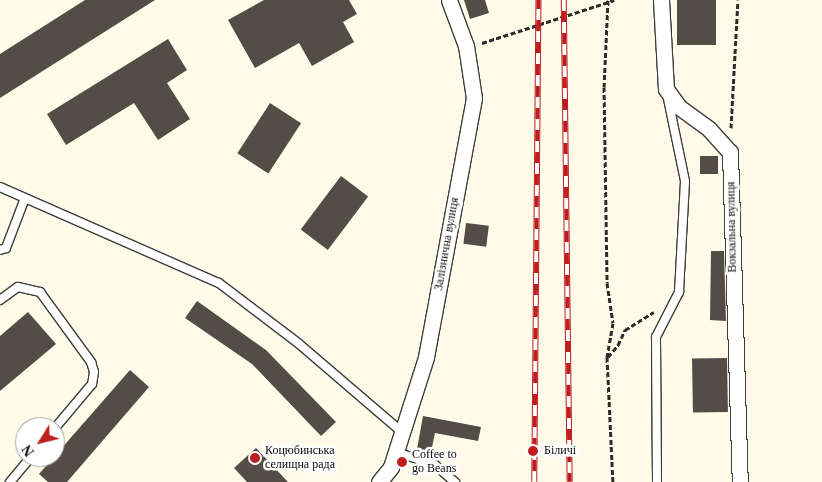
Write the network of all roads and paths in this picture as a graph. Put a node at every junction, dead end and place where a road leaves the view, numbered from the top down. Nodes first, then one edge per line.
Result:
1 (449, 0) edge
2 (614, 0) edge
3 (661, 0) edge
4 (738, 0) edge
5 (607, 1) edge
6 (466, 46) junction
7 (666, 89) junction
8 (730, 152) junction
9 (0, 187) edge
10 (25, 198) junction
11 (0, 250) edge
12 (0, 300) edge
13 (675, 300) junction
14 (607, 357) junction
15 (64, 417) edge
16 (402, 432) junction
17 (396, 452) junction
18 (23, 467) edge
19 (10, 482) edge
20 (379, 482) edge
21 (455, 482) edge
22 (613, 482) edge
23 (657, 482) edge
24 (740, 482) edge

1 - 6 street, Залізнична вулиця
2 - 5 path
3 - 7 street
4 - 8 path
5 - 6 path
5 - 14 path
6 - 16 street, Залізнична вулиця
7 - 8 street
7 - 13 lane
8 - 24 street, Вокзальна вулиця
9 - 10 lane
10 - 11 lane
10 - 16 lane
12 - 15 lane
13 - 14 path
13 - 23 lane
14 - 22 path
16 - 17 street, Залізнична вулиця
17 - 20 street, Залізнична вулиця
17 - 21 lane
18 - 19 lane

